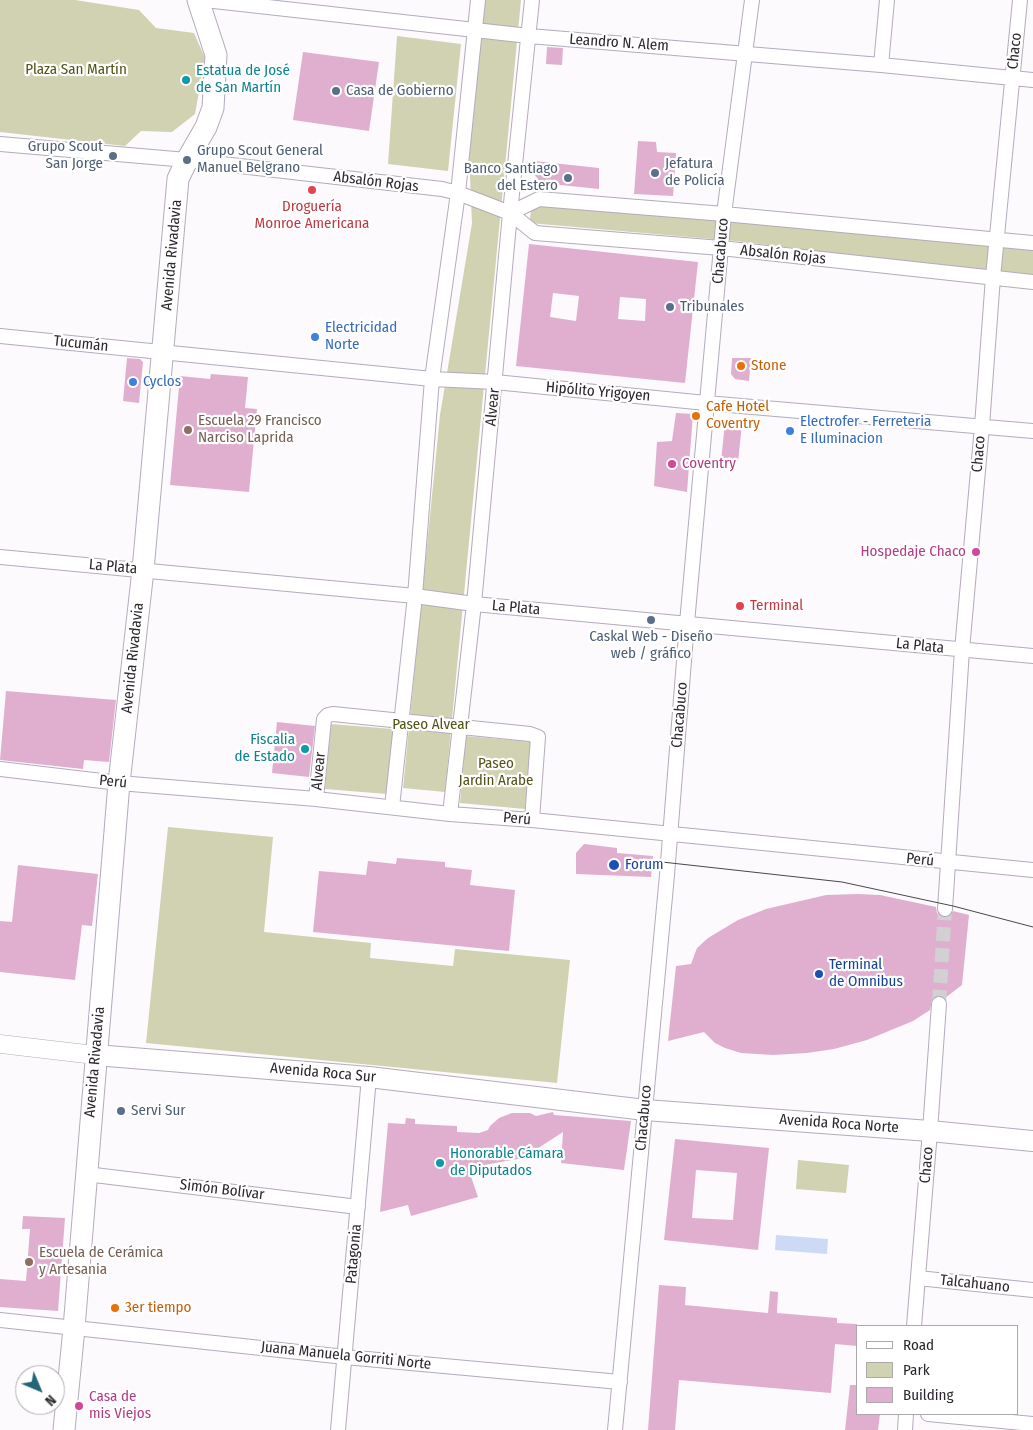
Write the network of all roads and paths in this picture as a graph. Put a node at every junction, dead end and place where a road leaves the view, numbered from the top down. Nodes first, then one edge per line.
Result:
1 (198, 0) edge
2 (205, 0) edge
3 (478, 0) edge
4 (532, 0) edge
5 (752, 0) edge
6 (887, 0) edge
7 (1020, 0) edge
8 (475, 30) junction
9 (529, 36) junction
10 (745, 53) junction
11 (880, 64) junction
12 (1013, 78) junction
13 (1033, 80) edge
14 (0, 144) edge
15 (187, 160) junction
16 (458, 193) junction
17 (510, 213) junction
18 (724, 214) junction
19 (996, 239) junction
20 (1033, 243) edge
21 (721, 248) junction
22 (992, 277) junction
23 (1033, 282) edge
24 (0, 336) edge
25 (163, 352) junction
26 (432, 379) junction
27 (495, 382) junction
28 (706, 403) junction
29 (982, 426) junction
30 (1033, 430) edge
31 (0, 557) edge
32 (142, 570) junction
33 (415, 596) junction
34 (474, 604) junction
35 (687, 623) junction
36 (962, 650) junction
37 (1033, 656) edge
38 (401, 722) junction
39 (460, 728) junction
40 (0, 770) edge
41 (119, 782) junction
42 (316, 799) junction
43 (392, 807) junction
44 (450, 814) junction
45 (532, 820) junction
46 (670, 834) junction
47 (948, 863) junction
48 (1033, 870) edge
49 (945, 909) tunnel mouth
50 (938, 1004) tunnel mouth
51 (0, 1044) edge
52 (96, 1055) junction
53 (369, 1077) junction
54 (645, 1110) junction
55 (930, 1130) junction
56 (1033, 1141) edge
57 (86, 1174) junction
58 (358, 1207) junction
59 (918, 1278) junction
60 (1033, 1290) edge
61 (0, 1320) edge
62 (914, 1325) edge
63 (74, 1328) junction
64 (345, 1357) junction
65 (620, 1382) junction
66 (906, 1415) edge
67 (938, 1415) edge
68 (1033, 1424) edge
69 (64, 1430) edge
70 (338, 1430) edge
71 (615, 1430) edge
72 (905, 1430) edge

1 - 15 main road, Avenida Rivadavia
2 - 8 street, Leandro N. Alem
3 - 8 street
4 - 9 street, Alvear
5 - 10 street, Chacabuco
6 - 11 street
7 - 12 street, Chaco
8 - 9 street, Leandro N. Alem
8 - 16 street
9 - 10 street, Leandro N. Alem
9 - 17 street, Alvear
10 - 11 street, Leandro N. Alem
10 - 18 street, Chacabuco
11 - 12 street, Leandro N. Alem
12 - 13 street, Leandro N. Alem
12 - 19 street, Chaco
14 - 15 street, Absalón Rojas
15 - 16 street, Absalón Rojas
15 - 25 main road, Avenida Rivadavia
16 - 17 street, Absalón Rojas
16 - 26 street
17 - 18 street
17 - 21 street, Absalón Rojas
17 - 27 street, Alvear
18 - 19 street
18 - 21 street, Chacabuco
19 - 20 street
19 - 22 street, Chaco
21 - 22 street, Absalón Rojas
21 - 28 street, Chacabuco
22 - 23 street, Absalón Rojas
22 - 29 street, Chaco
24 - 25 street, Tucumán
25 - 26 street, Hipólito Yrigoyen
25 - 32 main road, Avenida Rivadavia
26 - 27 street, Hipólito Yrigoyen
26 - 33 street
27 - 28 street, Hipólito Yrigoyen
27 - 34 street, Alvear
28 - 29 street, Hipólito Yrigoyen
28 - 35 street, Chacabuco
29 - 30 street, Hipólito Yrigoyen
29 - 36 street, Chaco
31 - 32 street, La Plata
32 - 33 street, La Plata
32 - 41 main road, Avenida Rivadavia
33 - 34 street, La Plata
33 - 38 street
34 - 35 street, La Plata
34 - 39 street, Alvear
35 - 36 street, La Plata
35 - 46 street, Chacabuco
36 - 37 street, La Plata
36 - 47 street, Chaco
38 - 39 street
38 - 42 street, Alvear
38 - 43 street
39 - 44 street, Alvear
39 - 45 street
40 - 41 street, Perú
41 - 42 street, Perú
41 - 52 main road, Avenida Rivadavia
42 - 43 street, Perú
43 - 44 street, Perú
44 - 45 street, Perú
45 - 46 street, Perú
46 - 47 street, Perú
46 - 54 street, Chacabuco
47 - 48 street, Perú
47 - 49 street, Chaco
50 - 55 street, Chaco
51 - 52 street, Avenida Roca Sur
52 - 53 main road, Avenida Roca Sur
52 - 57 main road, Avenida Rivadavia
53 - 54 main road, Avenida Roca Sur
53 - 58 street, Patagonia
54 - 55 main road, Avenida Roca Norte
54 - 65 street, Chacabuco
55 - 56 main road, Avenida Roca Norte
55 - 59 street, Chaco
57 - 58 street, Simón Bolívar
57 - 63 main road, Avenida Rivadavia
58 - 64 street, Patagonia
59 - 60 street, Talcahuano
59 - 62 street, Chaco
61 - 63 street, Juana Manuela Gorriti Norte
63 - 64 street, Juana Manuela Gorriti Norte
63 - 69 main road, Avenida Rivadavia
64 - 65 street, Juana Manuela Gorriti Norte
64 - 70 street, Patagonia
65 - 71 street, Chacabuco
66 - 72 street
67 - 68 street

